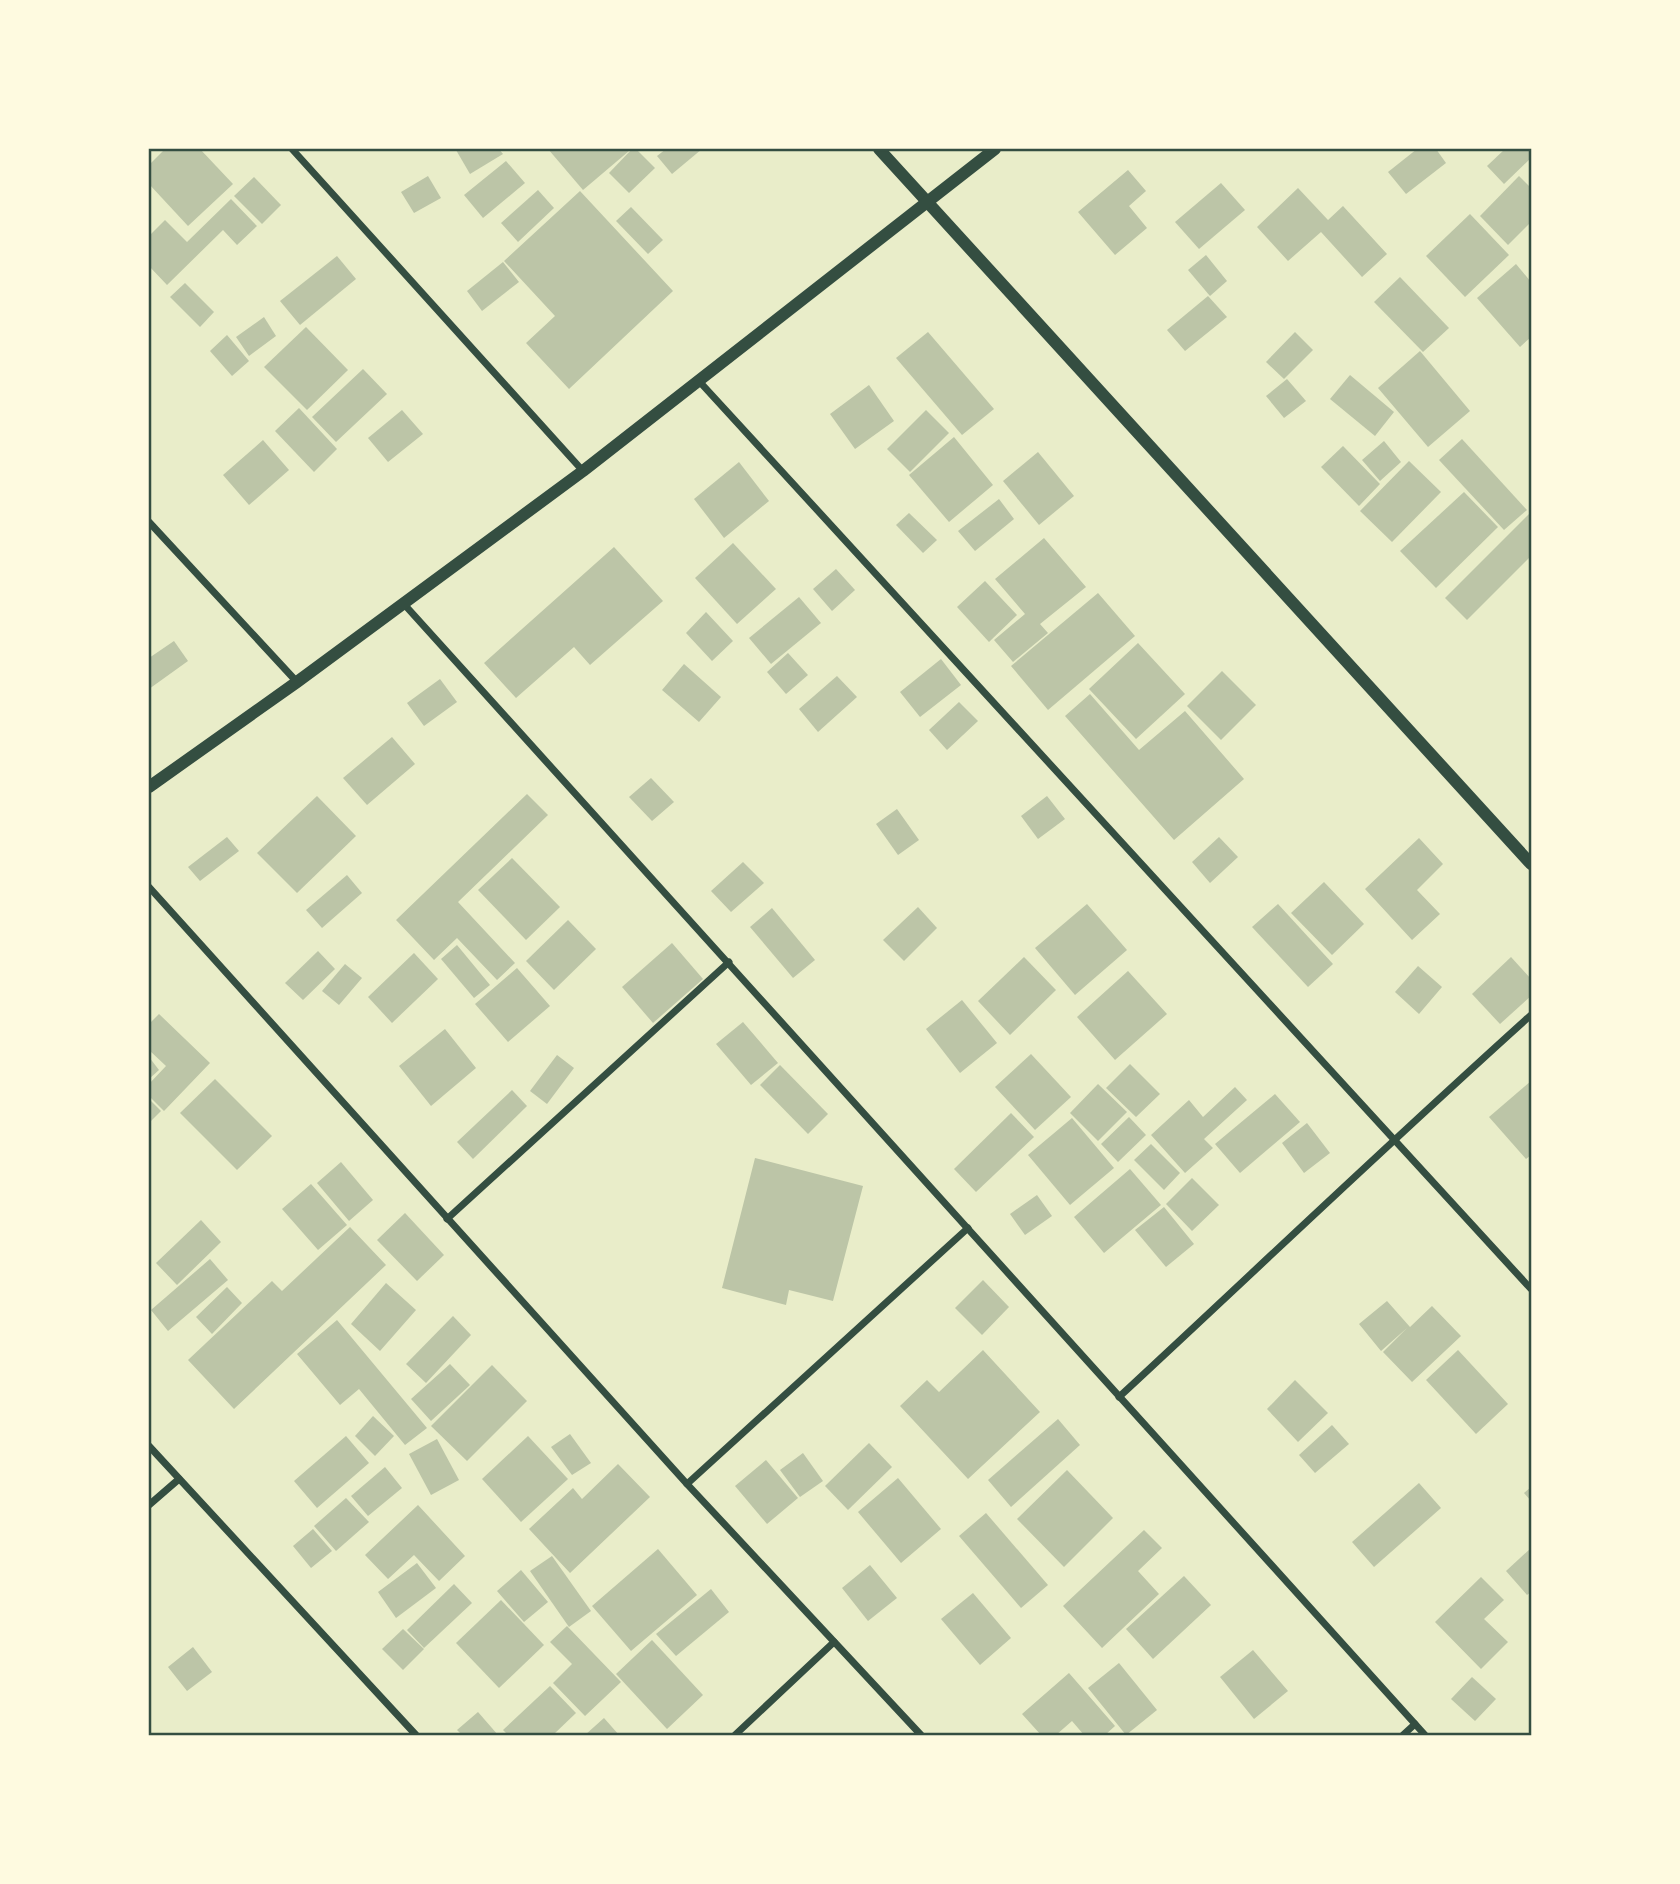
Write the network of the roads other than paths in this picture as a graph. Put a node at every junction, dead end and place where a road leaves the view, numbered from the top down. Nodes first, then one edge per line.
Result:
1 (292, 149) edge
2 (879, 149) edge
3 (995, 149) edge
4 (928, 202) junction
5 (698, 380) junction
6 (583, 471) junction
7 (149, 522) edge
8 (403, 603) junction
9 (297, 682) junction
10 (149, 787) edge
11 (1531, 864) edge
12 (149, 887) edge
13 (729, 962) junction
14 (1531, 1015) edge
15 (1394, 1138) junction
16 (447, 1219) junction
17 (968, 1228) junction
18 (1531, 1289) edge
19 (1119, 1397) junction
20 (149, 1446) edge
21 (179, 1479) junction
22 (687, 1484) junction
23 (149, 1505) edge
24 (834, 1642) junction
25 (1415, 1724) junction
26 (416, 1735) edge
27 (735, 1735) edge
28 (920, 1735) edge
29 (1403, 1735) edge
30 (1426, 1735) edge

1 - 6 street
2 - 4 street
3 - 4 street
4 - 5 street
4 - 11 street
5 - 6 street
5 - 15 street
6 - 8 street
7 - 9 street
8 - 9 street
8 - 13 street
9 - 10 street
12 - 16 street
13 - 16 street
13 - 17 street
14 - 15 street
15 - 18 street
15 - 19 street
16 - 22 street
17 - 19 street
17 - 22 street
19 - 25 street
20 - 21 street
21 - 23 street
21 - 26 street
22 - 24 street
24 - 27 street
24 - 28 street
25 - 29 street
25 - 30 street

